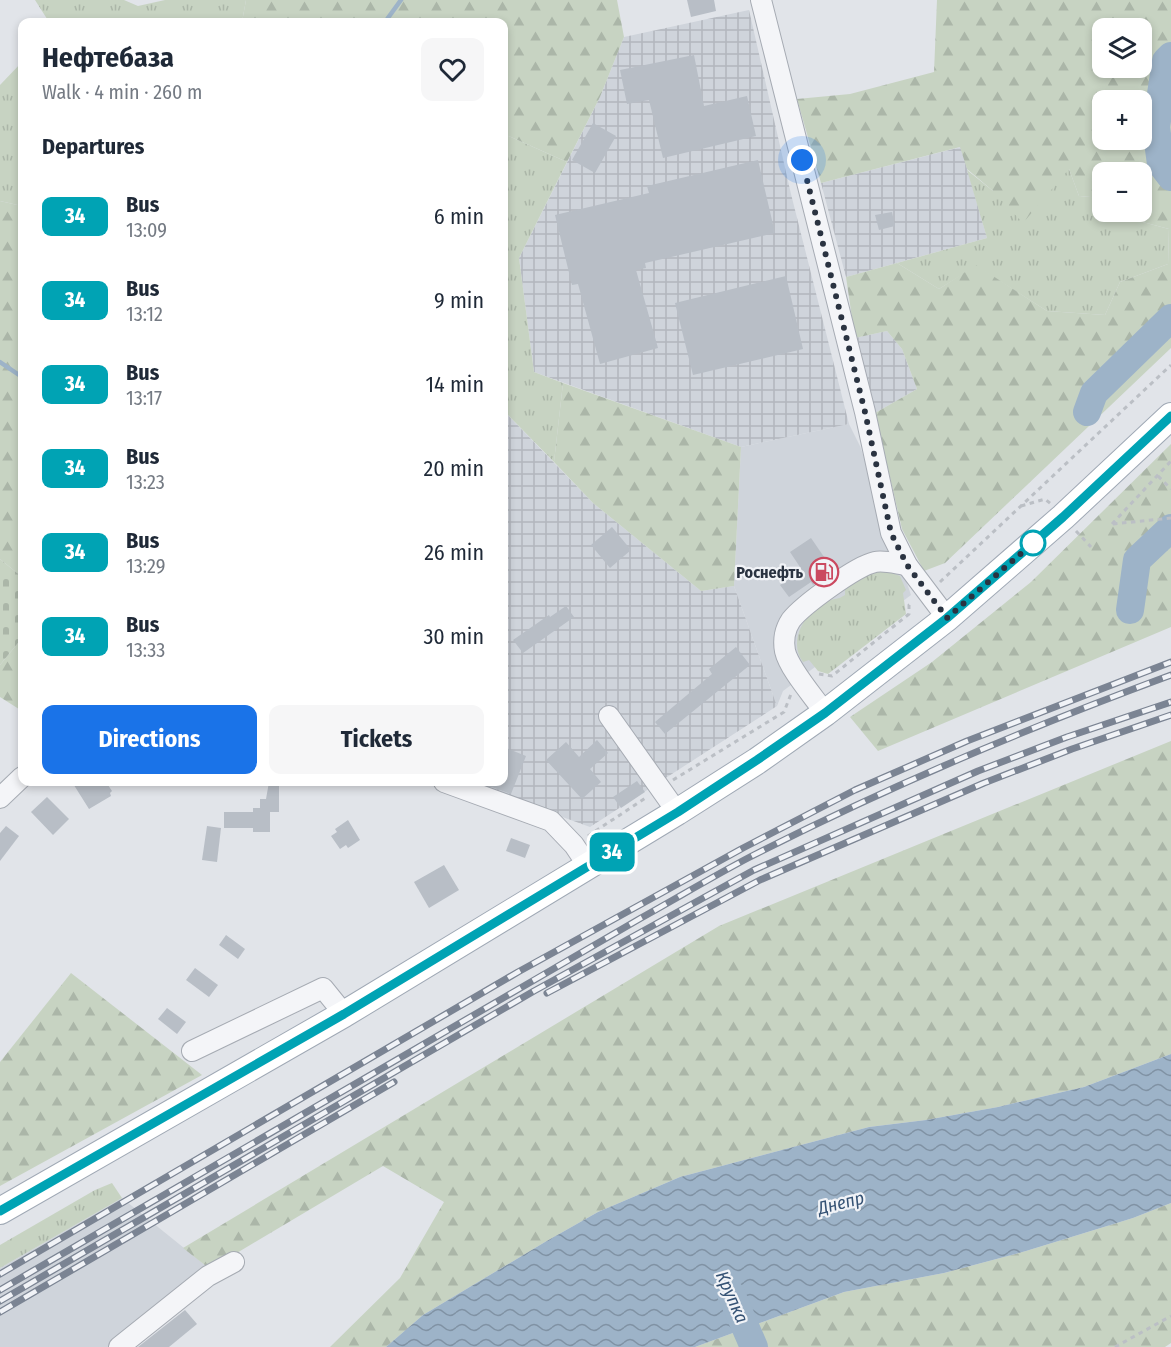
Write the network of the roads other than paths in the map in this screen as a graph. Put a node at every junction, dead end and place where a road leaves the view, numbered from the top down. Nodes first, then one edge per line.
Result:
1 (761, 0) edge
2 (1171, 416) edge
3 (907, 565) junction
4 (947, 618) junction
5 (825, 713) junction
6 (609, 716) dead end
7 (18, 781) edge
8 (455, 786) edge
9 (0, 798) edge
10 (678, 812) junction
11 (588, 866) junction
12 (344, 1014) junction
13 (192, 1051) dead end
14 (3, 1210) edge
15 (234, 1262) dead end
16 (119, 1347) edge

1 - 3 street
2 - 4 main road
3 - 4 street
3 - 5 street
4 - 5 main road
5 - 10 main road
6 - 10 street
7 - 9 street
8 - 11 street
10 - 11 main road
11 - 12 main road
12 - 13 street
12 - 14 main road
15 - 16 street

